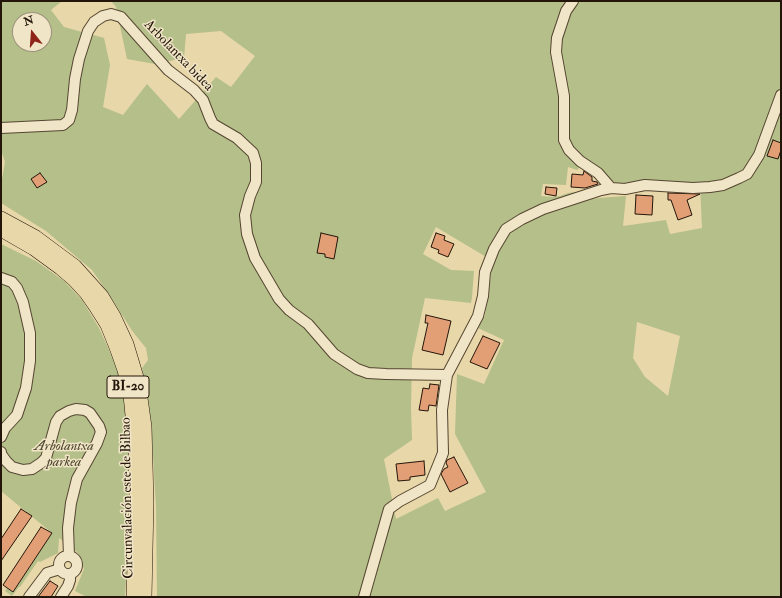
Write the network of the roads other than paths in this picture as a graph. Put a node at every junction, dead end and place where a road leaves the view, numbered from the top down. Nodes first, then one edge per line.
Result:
1 (573, 1) edge
2 (781, 95) edge
3 (1, 128) edge
4 (611, 188) junction
5 (1, 218) edge
6 (1, 230) edge
7 (1, 278) edge
8 (447, 375) junction
9 (1, 437) edge
10 (1, 452) edge
11 (69, 556) junction
12 (60, 569) junction
13 (70, 574) junction
14 (29, 597) edge
15 (61, 597) edge
16 (133, 597) edge
17 (145, 597) edge
18 (364, 597) edge

1 - 4 street
2 - 4 street
3 - 8 street, Arbolantxa bidea
4 - 8 street
5 - 17 main road, Circunvalación este de Bilbao / BI-20
6 - 16 main road, Circunvalación este de Bilbao / BI-20
7 - 9 street
8 - 18 street
10 - 11 street
11 - 12 street
11 - 13 street
12 - 13 street
12 - 14 street
13 - 15 street

